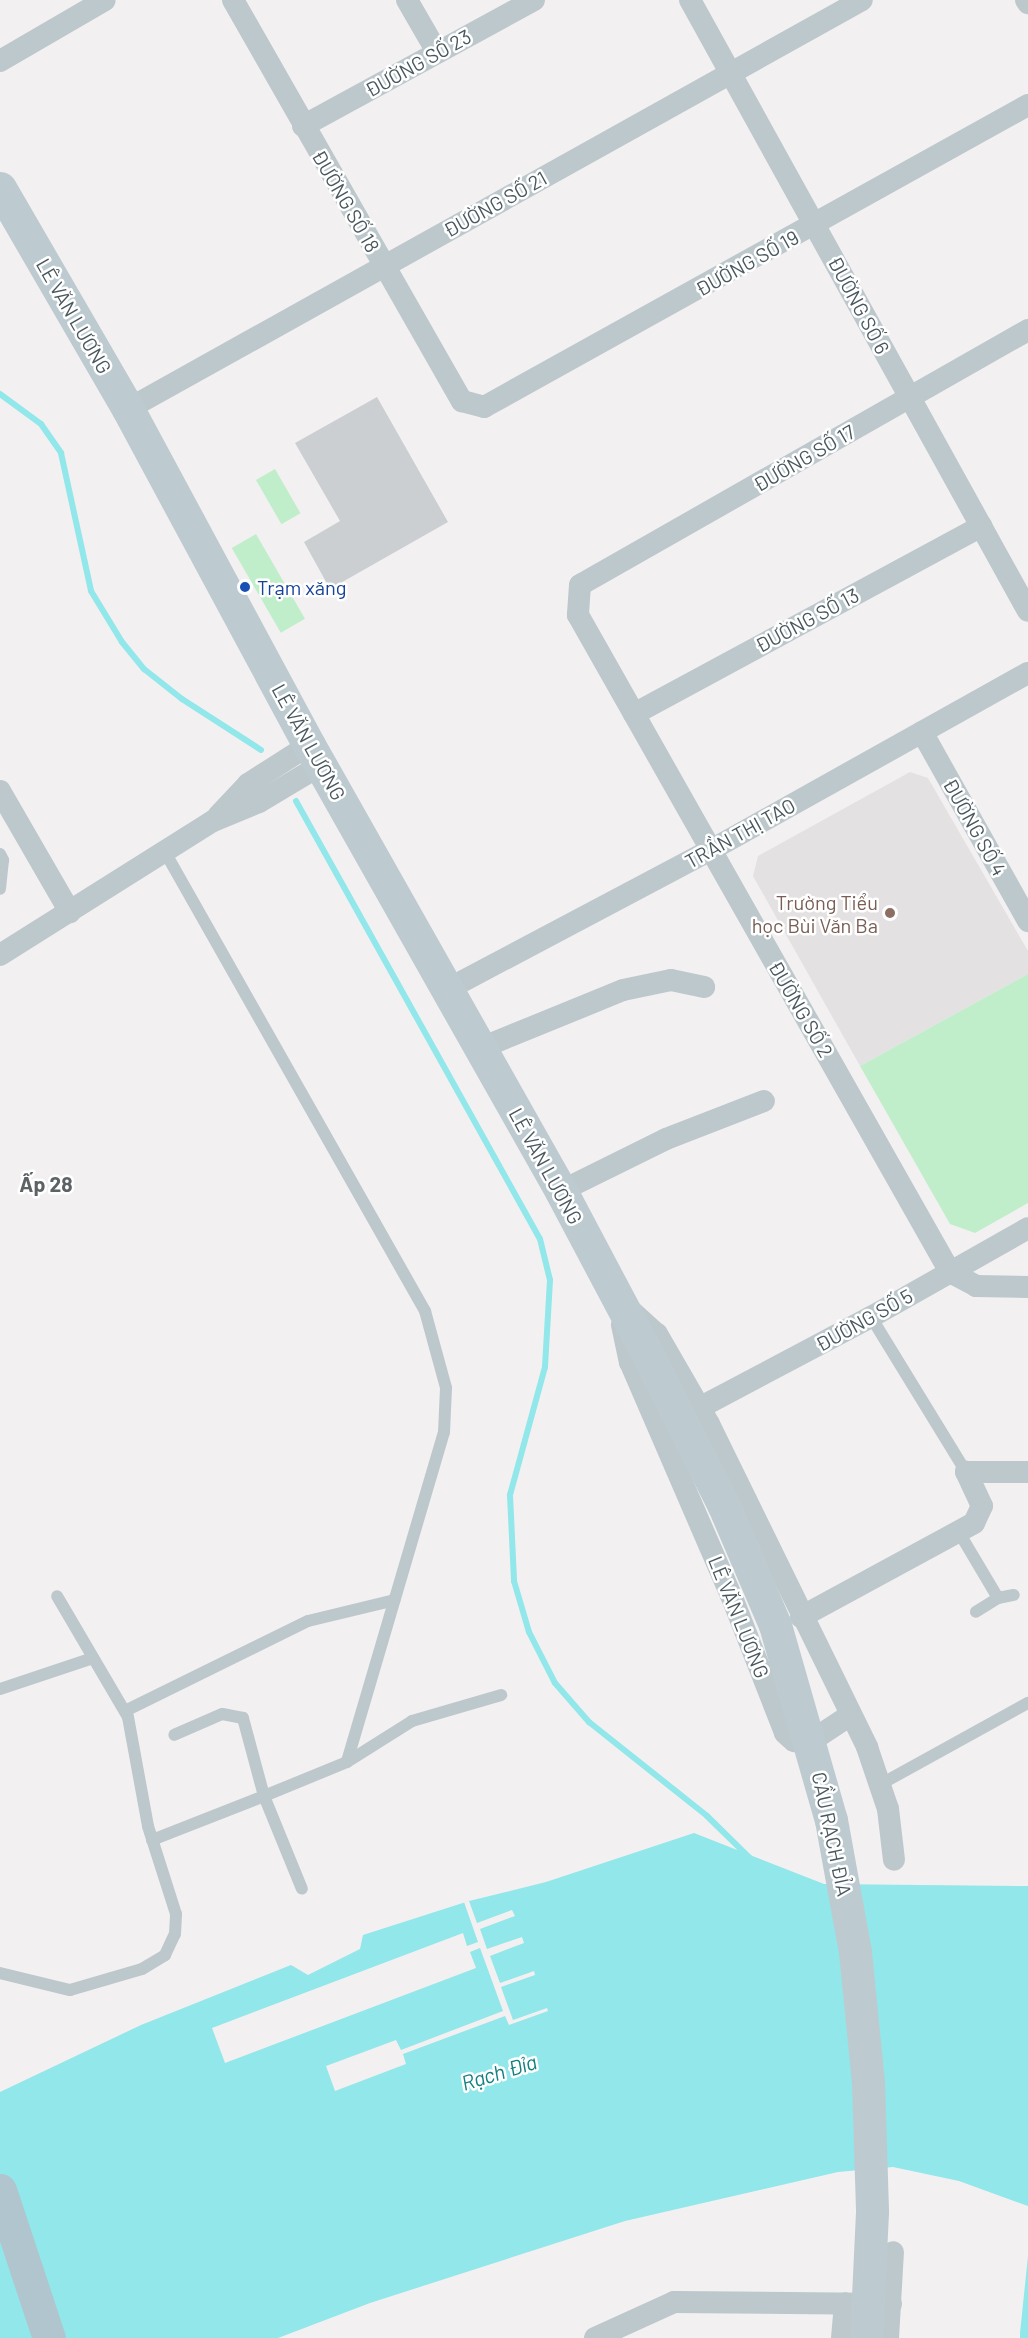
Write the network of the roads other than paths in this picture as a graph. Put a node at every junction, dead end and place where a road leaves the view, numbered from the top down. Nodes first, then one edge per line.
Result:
1 (105, 0) edge
2 (233, 0) edge
3 (407, 0) edge
4 (534, 0) edge
5 (690, 0) edge
6 (862, 0) edge
7 (437, 52) junction
8 (0, 61) edge
9 (732, 73) junction
10 (1028, 105) edge
11 (303, 126) junction
12 (0, 188) edge
13 (816, 225) junction
14 (383, 267) junction
15 (1028, 330) edge
16 (909, 398) junction
17 (462, 401) joint
18 (128, 409) junction
19 (981, 526) junction
20 (580, 585) joint
21 (1028, 611) edge
22 (1028, 672) edge
23 (634, 714) junction
24 (922, 732) junction
25 (315, 755) junction
26 (0, 791) edge
27 (711, 850) junction
28 (165, 852) junction
29 (0, 854) edge
30 (0, 889) edge
31 (70, 912) junction
32 (1028, 921) edge
33 (0, 955) edge
34 (704, 987) dead end
35 (448, 989) junction
36 (481, 1048) junction
37 (764, 1101) dead end
38 (561, 1191) junction
39 (1028, 1228) edge
40 (950, 1272) junction
41 (1028, 1287) edge
42 (616, 1297) junction
43 (871, 1317) junction
44 (652, 1363) joint
45 (699, 1408) junction
46 (966, 1472) junction
47 (1028, 1472) edge
48 (960, 1534) junction
49 (1014, 1595) dead end
50 (57, 1596) dead end
51 (998, 1598) junction
52 (395, 1600) junction
53 (975, 1612) dead end
54 (801, 1617) junction
55 (93, 1658) junction
56 (0, 1689) edge
57 (501, 1695) dead end
58 (1028, 1703) edge
59 (125, 1711) junction
60 (849, 1716) junction
61 (174, 1735) dead end
62 (347, 1762) junction
63 (881, 1784) junction
64 (264, 1796) junction
65 (152, 1840) junction
66 (894, 1860) dead end
67 (302, 1889) dead end
68 (0, 1973) edge
69 (0, 2190) edge
70 (893, 2252) dead end
71 (845, 2304) junction
72 (891, 2304) junction
73 (49, 2338) edge
74 (596, 2338) edge
75 (843, 2338) edge
76 (866, 2338) edge
77 (888, 2338) edge

1 - 8 street
2 - 11 street, ĐƯỜNG SỐ 18
3 - 7 street
4 - 7 street, ĐƯỜNG SỐ 23
5 - 9 street, ĐƯỜNG SỐ 6
6 - 9 street, ĐƯỜNG SỐ 21
7 - 11 street, ĐƯỜNG SỐ 23
9 - 13 street, ĐƯỜNG SỐ 6
9 - 14 street, ĐƯỜNG SỐ 21
10 - 13 street, ĐƯỜNG SỐ 19
11 - 14 street, ĐƯỜNG SỐ 18
12 - 18 main road, LÊ VĂN LƯƠNG
13 - 16 street, ĐƯỜNG SỐ 6
13 - 17 street, ĐƯỜNG SỐ 19
14 - 17 street, ĐƯỜNG SỐ 18
14 - 18 street, ĐƯỜNG SỐ 21
15 - 16 street, ĐƯỜNG SỐ 17
16 - 19 street, ĐƯỜNG SỐ 6
16 - 20 street, ĐƯỜNG SỐ 17
18 - 25 main road, LÊ VĂN LƯƠNG
19 - 21 street, ĐƯỜNG SỐ 6
19 - 23 street, ĐƯỜNG SỐ 13
20 - 23 street, ĐƯỜNG SỐ 2
22 - 24 street, TRẦN THỊ TAO
23 - 27 street, ĐƯỜNG SỐ 2
24 - 27 street, TRẦN THỊ TAO
24 - 32 street, ĐƯỜNG SỐ 4
25 - 28 street
25 - 35 main road, LÊ VĂN LƯƠNG
26 - 31 street
27 - 35 street, TRẦN THỊ TAO
27 - 40 street, ĐƯỜNG SỐ 2
28 - 31 street
28 - 52 lane
29 - 30 lane
31 - 33 street
34 - 36 street
35 - 36 main road, LÊ VĂN LƯƠNG
36 - 38 main road, LÊ VĂN LƯƠNG
37 - 38 street
38 - 42 main road, LÊ VĂN LƯƠNG
39 - 40 street, ĐƯỜNG SỐ 5
40 - 41 street
40 - 43 street, ĐƯỜNG SỐ 5
42 - 44 main road, LÊ VĂN LƯƠNG
42 - 45 street, LÊ VĂN LƯƠNG
42 - 60 street, LÊ VĂN LƯƠNG
43 - 45 street, ĐƯỜNG SỐ 5
43 - 46 lane
44 - 76 main road, CẦU RẠCH ĐỈA, bridge
45 - 54 street, LÊ VĂN LƯƠNG
46 - 47 street
46 - 48 street
48 - 51 lane
48 - 54 street
49 - 51 lane
50 - 55 lane
51 - 53 lane
52 - 59 lane
52 - 62 lane
54 - 60 street, LÊ VĂN LƯƠNG
55 - 56 lane
55 - 59 lane
57 - 62 lane
58 - 63 lane
59 - 65 lane
60 - 63 street, LÊ VĂN LƯƠNG
61 - 64 lane
62 - 64 lane
63 - 66 street, LÊ VĂN LƯƠNG
64 - 65 lane
64 - 67 lane
65 - 68 lane
69 - 73 main road
70 - 72 street
71 - 72 street
71 - 74 street
71 - 75 street
72 - 77 street

